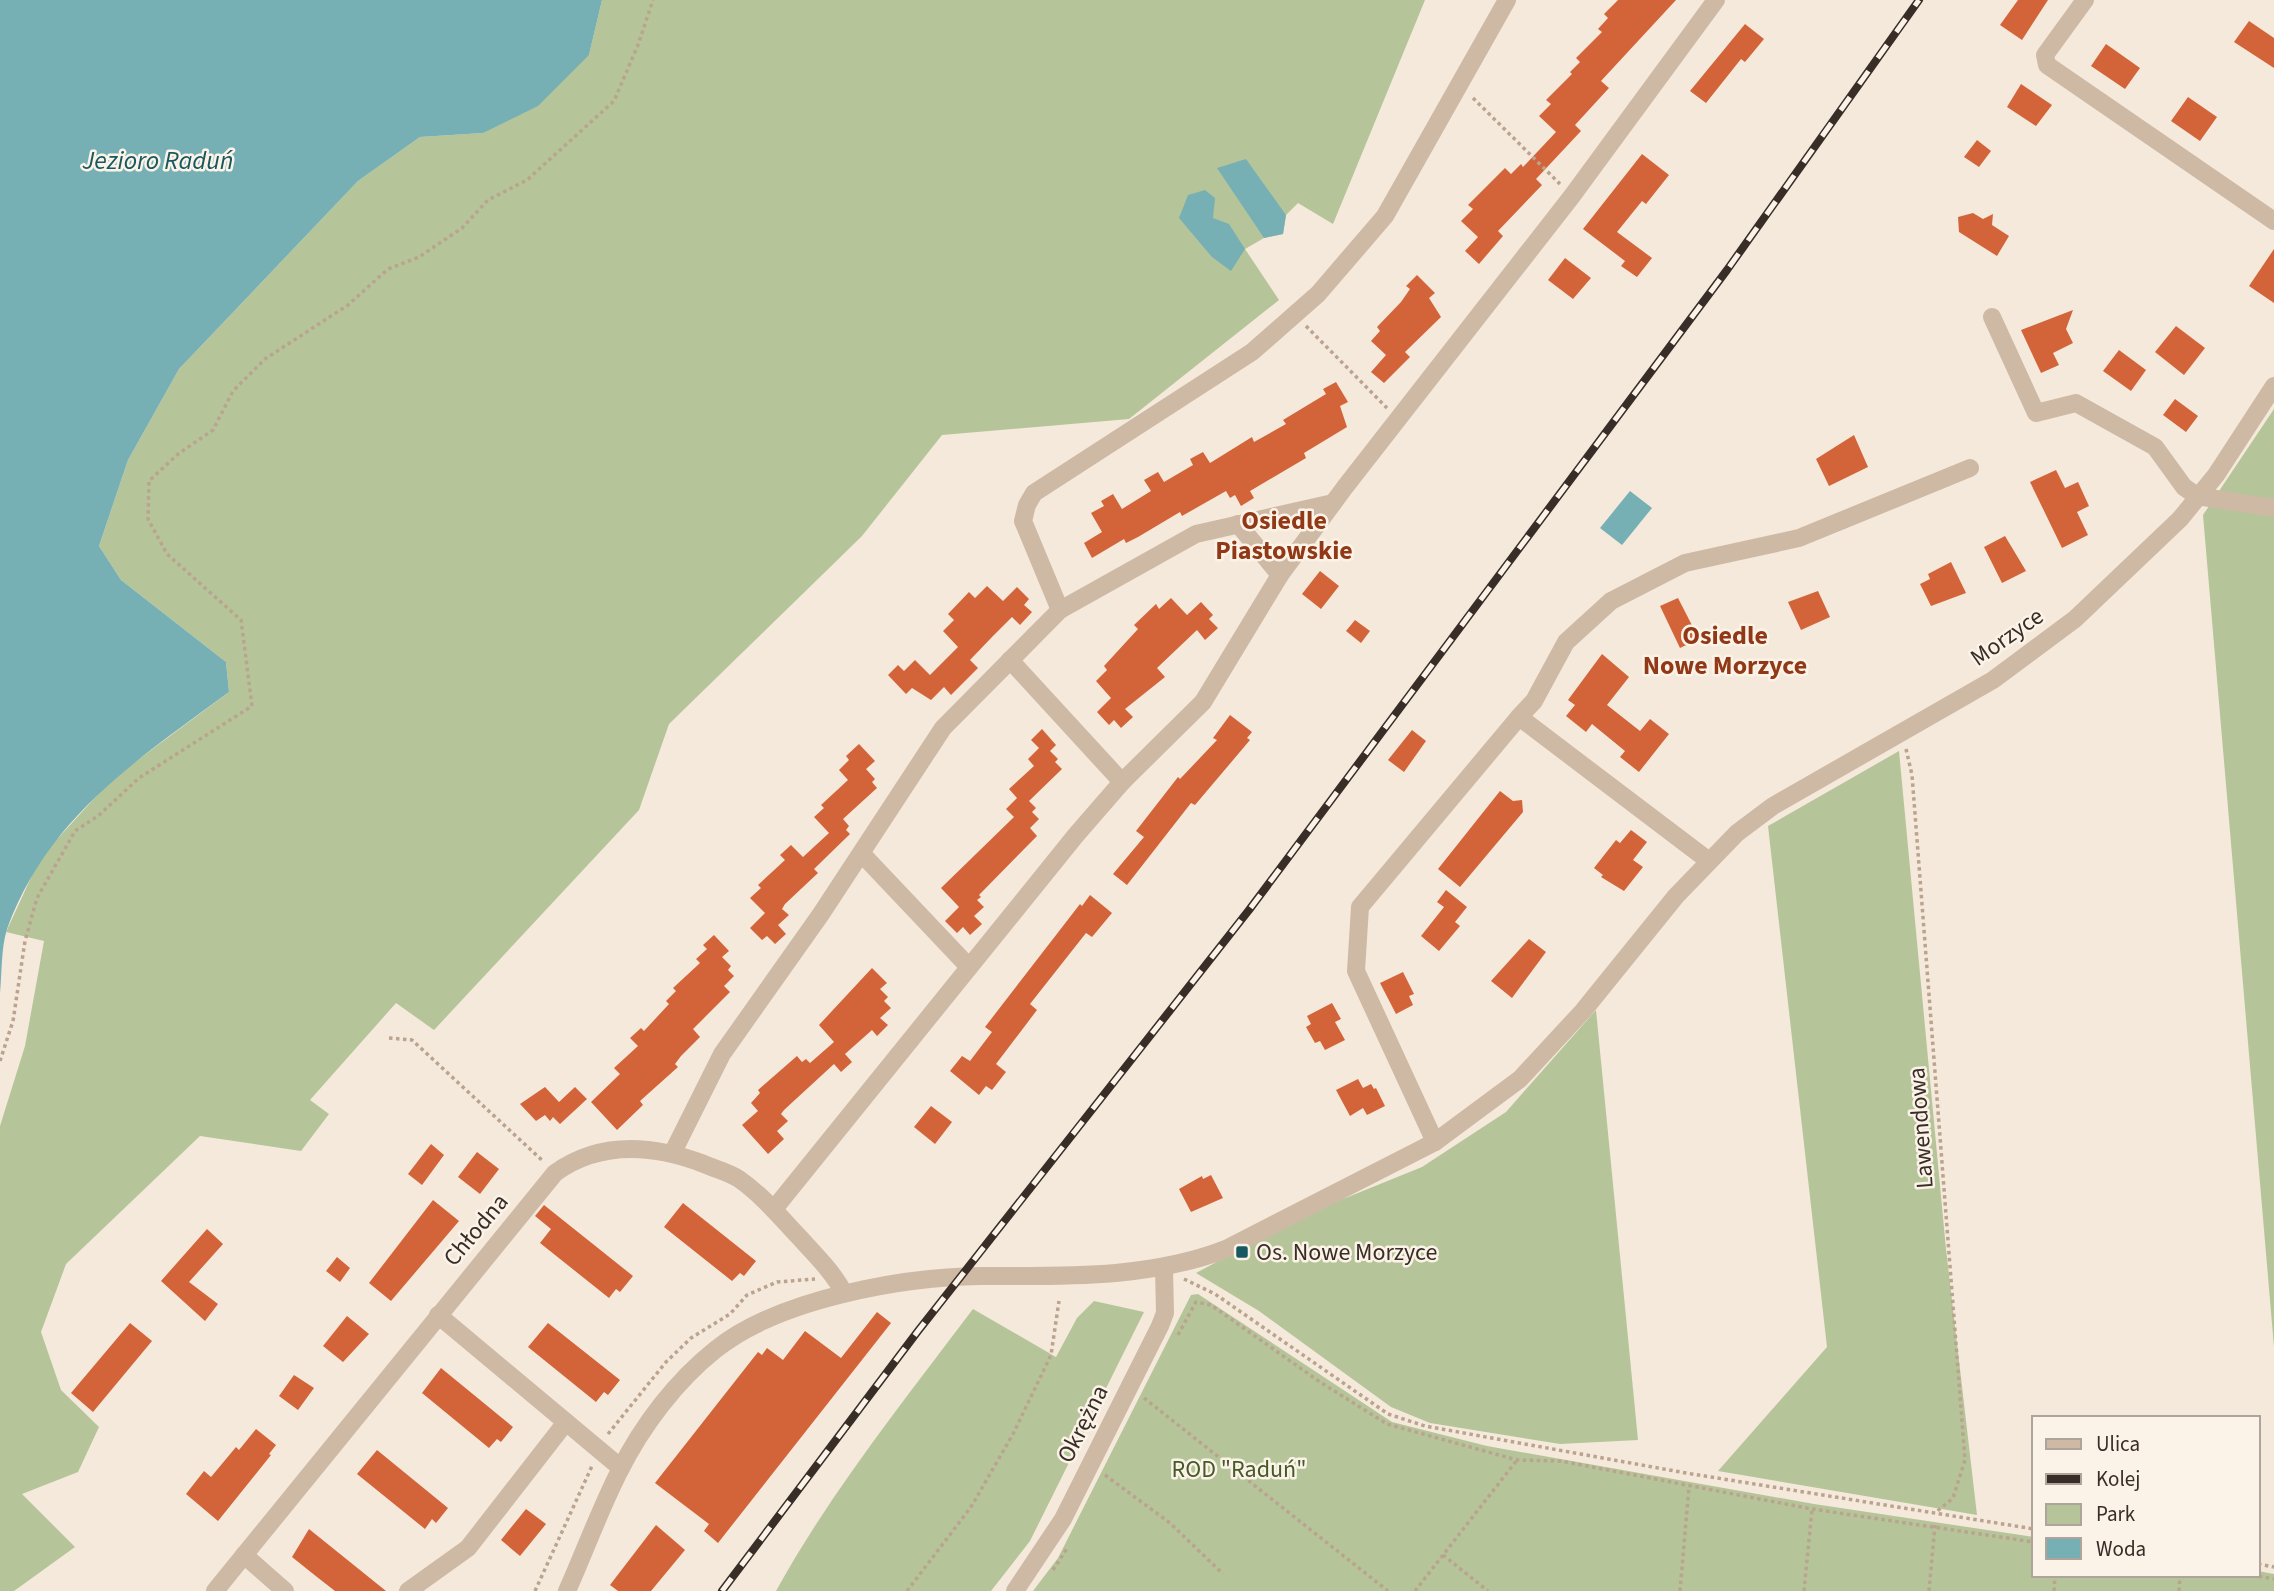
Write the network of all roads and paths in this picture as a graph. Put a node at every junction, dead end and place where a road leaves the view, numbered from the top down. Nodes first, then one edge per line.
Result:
1 (653, 0) edge
2 (1507, 0) edge
3 (1716, 0) edge
4 (2085, 0) edge
5 (1459, 84) junction
6 (1572, 196) junction
7 (2274, 221) edge
8 (1294, 315) junction
9 (1992, 317) dead end
10 (2274, 386) edge
11 (1400, 416) junction
12 (1970, 468) dead end
13 (2197, 496) junction
14 (1333, 503) junction
15 (2274, 508) edge
16 (1238, 524) junction
17 (1280, 575) junction
18 (1059, 610) junction
19 (1010, 660) junction
20 (1519, 717) junction
21 (1900, 731) junction
22 (1122, 782) junction
23 (862, 854) junction
24 (1709, 861) junction
25 (969, 967) junction
26 (388, 1038) dead end
27 (0, 1061) edge
28 (1435, 1142) junction
29 (673, 1152) junction
30 (555, 1173) junction
31 (774, 1209) junction
32 (1164, 1268) junction
33 (844, 1293) junction
34 (1059, 1301) dead end
35 (438, 1315) junction
36 (1177, 1338) dead end
37 (1139, 1409) dead end
38 (566, 1422) junction
39 (1517, 1460) junction
40 (1111, 1464) dead end
41 (621, 1468) junction
42 (1105, 1475) junction
43 (1099, 1486) dead end
44 (1689, 1487) junction
45 (1812, 1509) junction
46 (1935, 1513) junction
47 (1935, 1525) junction
48 (2032, 1529) edge
49 (2032, 1542) edge
50 (1070, 1544) dead end
51 (244, 1555) junction
52 (1443, 1555) junction
53 (1051, 1573) dead end
54 (1223, 1574) dead end
55 (215, 1591) edge
56 (285, 1591) edge
57 (408, 1591) edge
58 (567, 1591) edge
59 (907, 1591) edge
60 (1015, 1591) edge
61 (1388, 1591) edge
62 (1415, 1591) edge
63 (1488, 1591) edge
64 (1680, 1591) edge
65 (1804, 1591) edge
66 (1929, 1591) edge

1 - 27 path
2 - 5 street
3 - 6 street
4 - 7 street
5 - 6 path
5 - 8 street
6 - 11 street
8 - 11 path
8 - 18 street
9 - 13 street
10 - 13 street, Morzyce
11 - 14 street
12 - 20 street
13 - 15 street
13 - 21 street, Morzyce
14 - 16 street
14 - 17 street
16 - 17 street
16 - 18 street
17 - 22 street
18 - 19 street
19 - 22 street
19 - 23 street
20 - 24 street
20 - 28 street
21 - 24 street, Morzyce
21 - 46 path, Lawendowa
22 - 25 street
23 - 25 street
23 - 29 street
24 - 28 street, Morzyce
25 - 31 street
26 - 30 path
28 - 32 street, Morzyce
29 - 30 street, Chłodna
29 - 31 street, Chłodna
30 - 35 street, Chłodna
31 - 33 street, Chłodna
32 - 33 street, Morzyce
32 - 46 path
32 - 60 street, Okrężna
33 - 41 street, Morzyce
34 - 59 path
35 - 38 street
35 - 51 street, Chłodna
36 - 39 path
37 - 61 path
38 - 41 street
38 - 57 street
39 - 44 path
39 - 52 path
40 - 42 path
41 - 58 street, Morzyce
42 - 43 path
42 - 54 path
44 - 45 path
44 - 64 path
45 - 47 path
45 - 65 path
46 - 48 path
47 - 49 path
47 - 66 path
50 - 53 path
51 - 55 street, Chłodna
51 - 56 street
52 - 62 path
52 - 63 path

